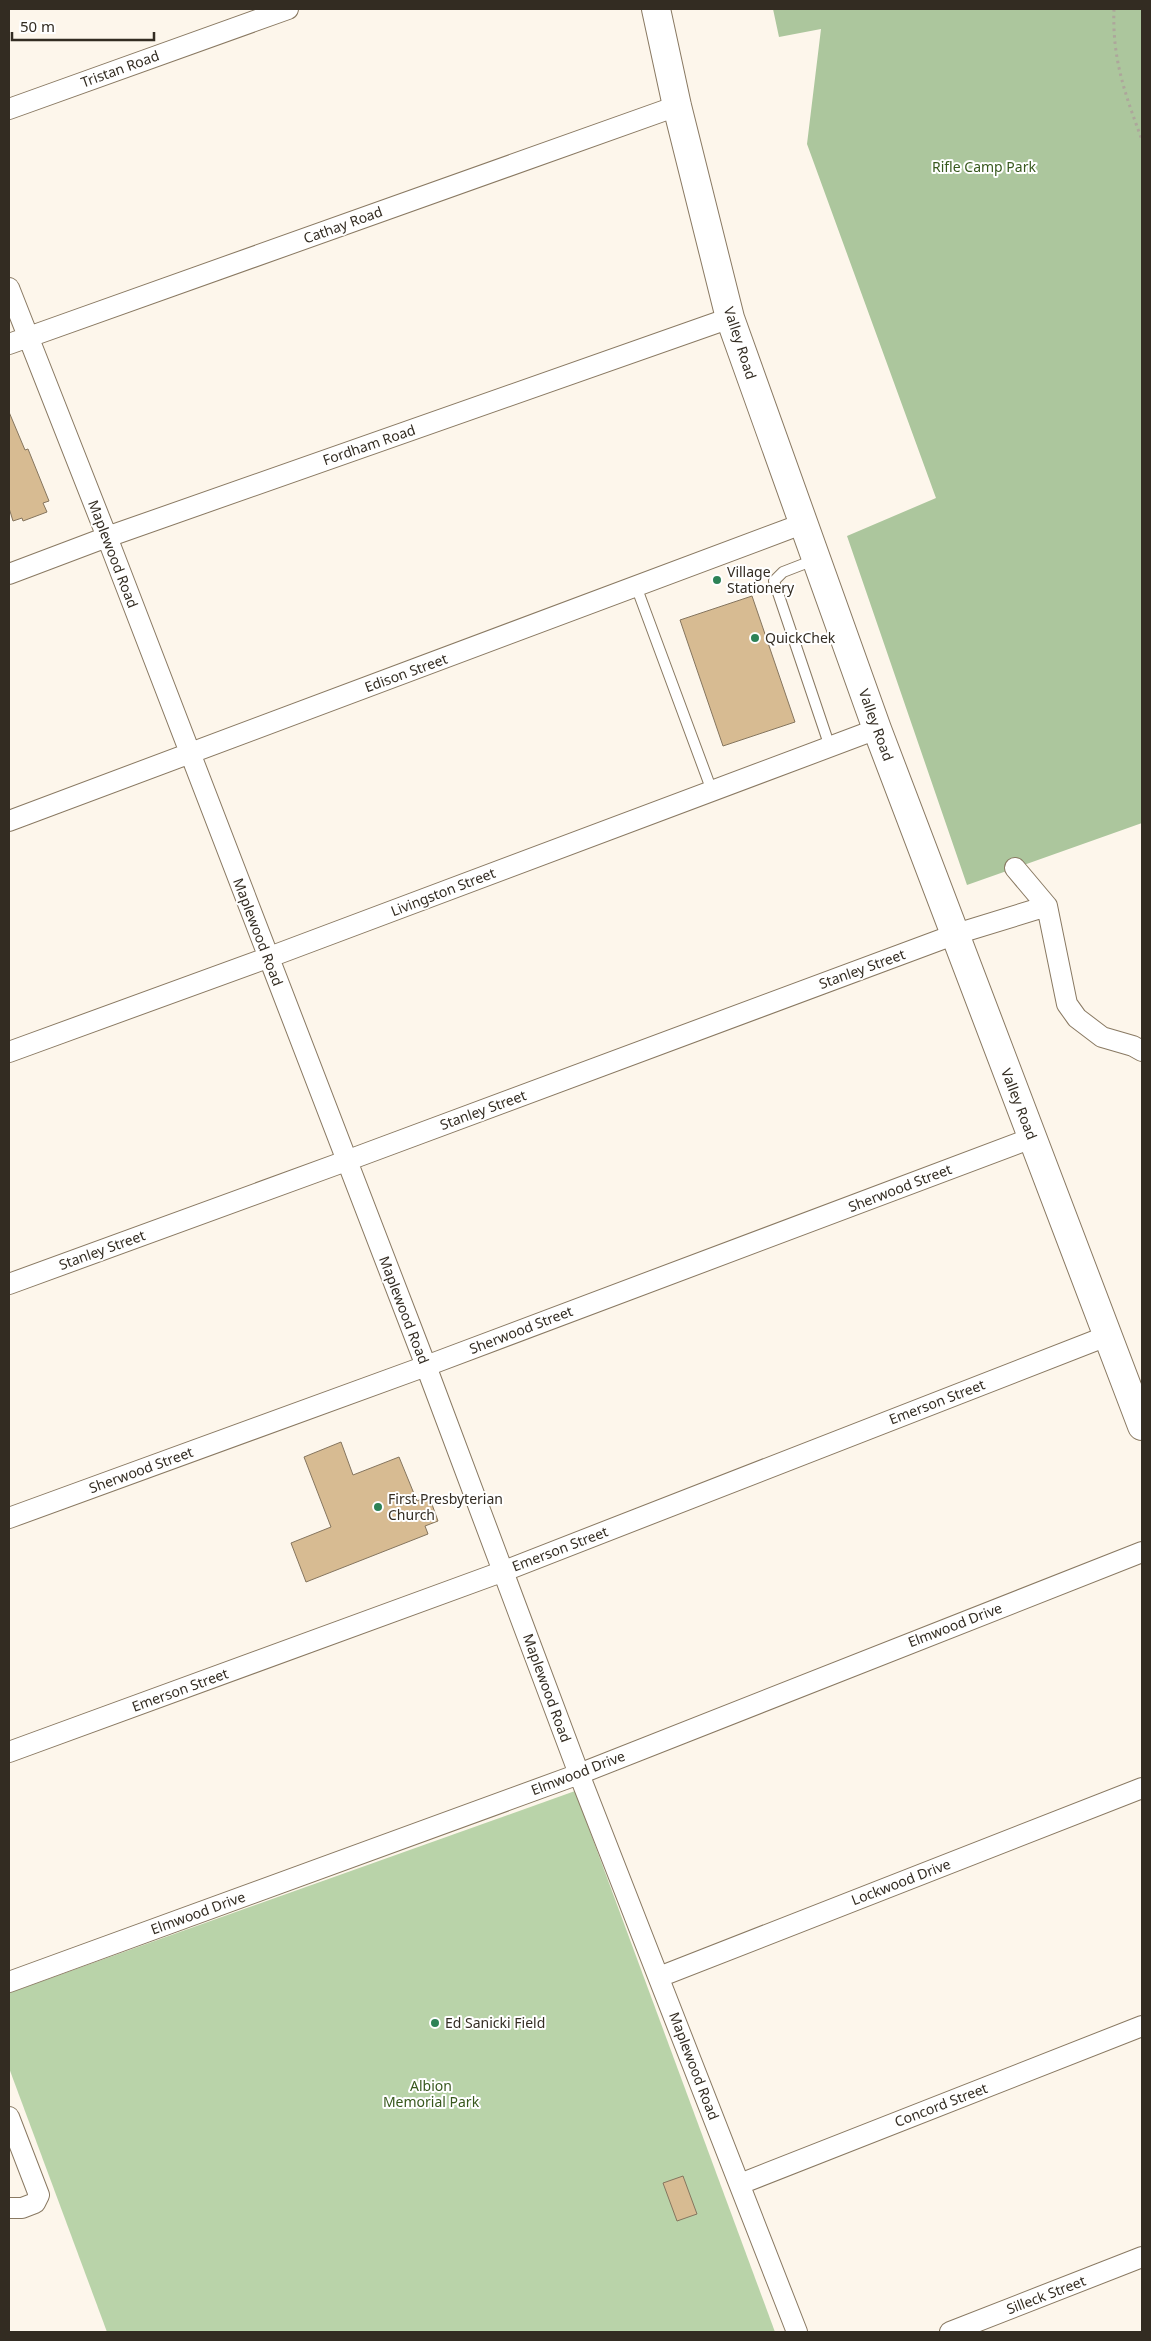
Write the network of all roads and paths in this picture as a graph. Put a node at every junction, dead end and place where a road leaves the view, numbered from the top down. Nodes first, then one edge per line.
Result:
1 (288, 9) edge
2 (656, 9) edge
3 (1114, 9) edge
4 (677, 106) junction
5 (9, 109) edge
6 (1142, 140) edge
7 (9, 288) edge
8 (730, 318) junction
9 (18, 340) edge
10 (802, 524) junction
11 (107, 537) junction
12 (815, 559) junction
13 (9, 574) edge
14 (636, 586) junction
15 (877, 729) junction
16 (830, 747) junction
17 (190, 753) junction
18 (712, 791) junction
19 (9, 821) edge
20 (1014, 868) dead end
21 (1047, 906) junction
22 (956, 934) junction
23 (267, 958) junction
24 (9, 1052) edge
25 (1142, 1052) edge
26 (1032, 1138) junction
27 (346, 1161) junction
28 (9, 1284) edge
29 (1107, 1336) junction
30 (426, 1366) junction
31 (1140, 1415) edge
32 (9, 1518) edge
33 (1142, 1552) edge
34 (504, 1571) junction
35 (9, 1752) edge
36 (579, 1774) junction
37 (1142, 1788) edge
38 (659, 1977) junction
39 (9, 1982) edge
40 (1142, 2026) edge
41 (9, 2117) edge
42 (740, 2184) junction
43 (9, 2208) edge
44 (1142, 2257) edge
45 (797, 2332) edge
46 (950, 2332) edge

1 - 5 street, Tristan Road
2 - 4 main road, Valley Road
3 - 6 path
4 - 8 main road, Valley Road
4 - 9 street, Cathay Road
7 - 9 street, Maplewood Road
8 - 10 main road, Valley Road
8 - 11 street, Fordham Road
9 - 11 street, Maplewood Road
10 - 12 main road, Valley Road
10 - 14 street, Edison Street
11 - 13 street, Fordham Road
11 - 17 street, Maplewood Road
12 - 15 main road, Valley Road
12 - 16 lane
14 - 17 street, Edison Street
14 - 18 lane
15 - 16 street, Livingston Street
15 - 22 main road, Valley Road
16 - 18 street, Livingston Street
17 - 19 street, Edison Street
17 - 23 street, Maplewood Road
18 - 23 street, Livingston Street
20 - 21 street
21 - 22 street, Stanley Street
21 - 25 street
22 - 26 main road, Valley Road
22 - 27 street, Stanley Street
23 - 24 street, Livingston Street
23 - 27 street, Maplewood Road
26 - 29 main road, Valley Road
26 - 30 street, Sherwood Street
27 - 28 street, Stanley Street
27 - 30 street, Maplewood Road
29 - 31 main road, Valley Road
29 - 34 street, Emerson Street
30 - 32 street, Sherwood Street
30 - 34 street, Maplewood Road
33 - 36 street, Elmwood Drive
34 - 35 street, Emerson Street
34 - 36 street, Maplewood Road
36 - 38 street, Maplewood Road
36 - 39 street, Elmwood Drive
37 - 38 street, Lockwood Drive
38 - 42 street, Maplewood Road
40 - 42 street, Concord Street
41 - 43 street
42 - 45 street, Maplewood Road
44 - 46 street, Silleck Street

